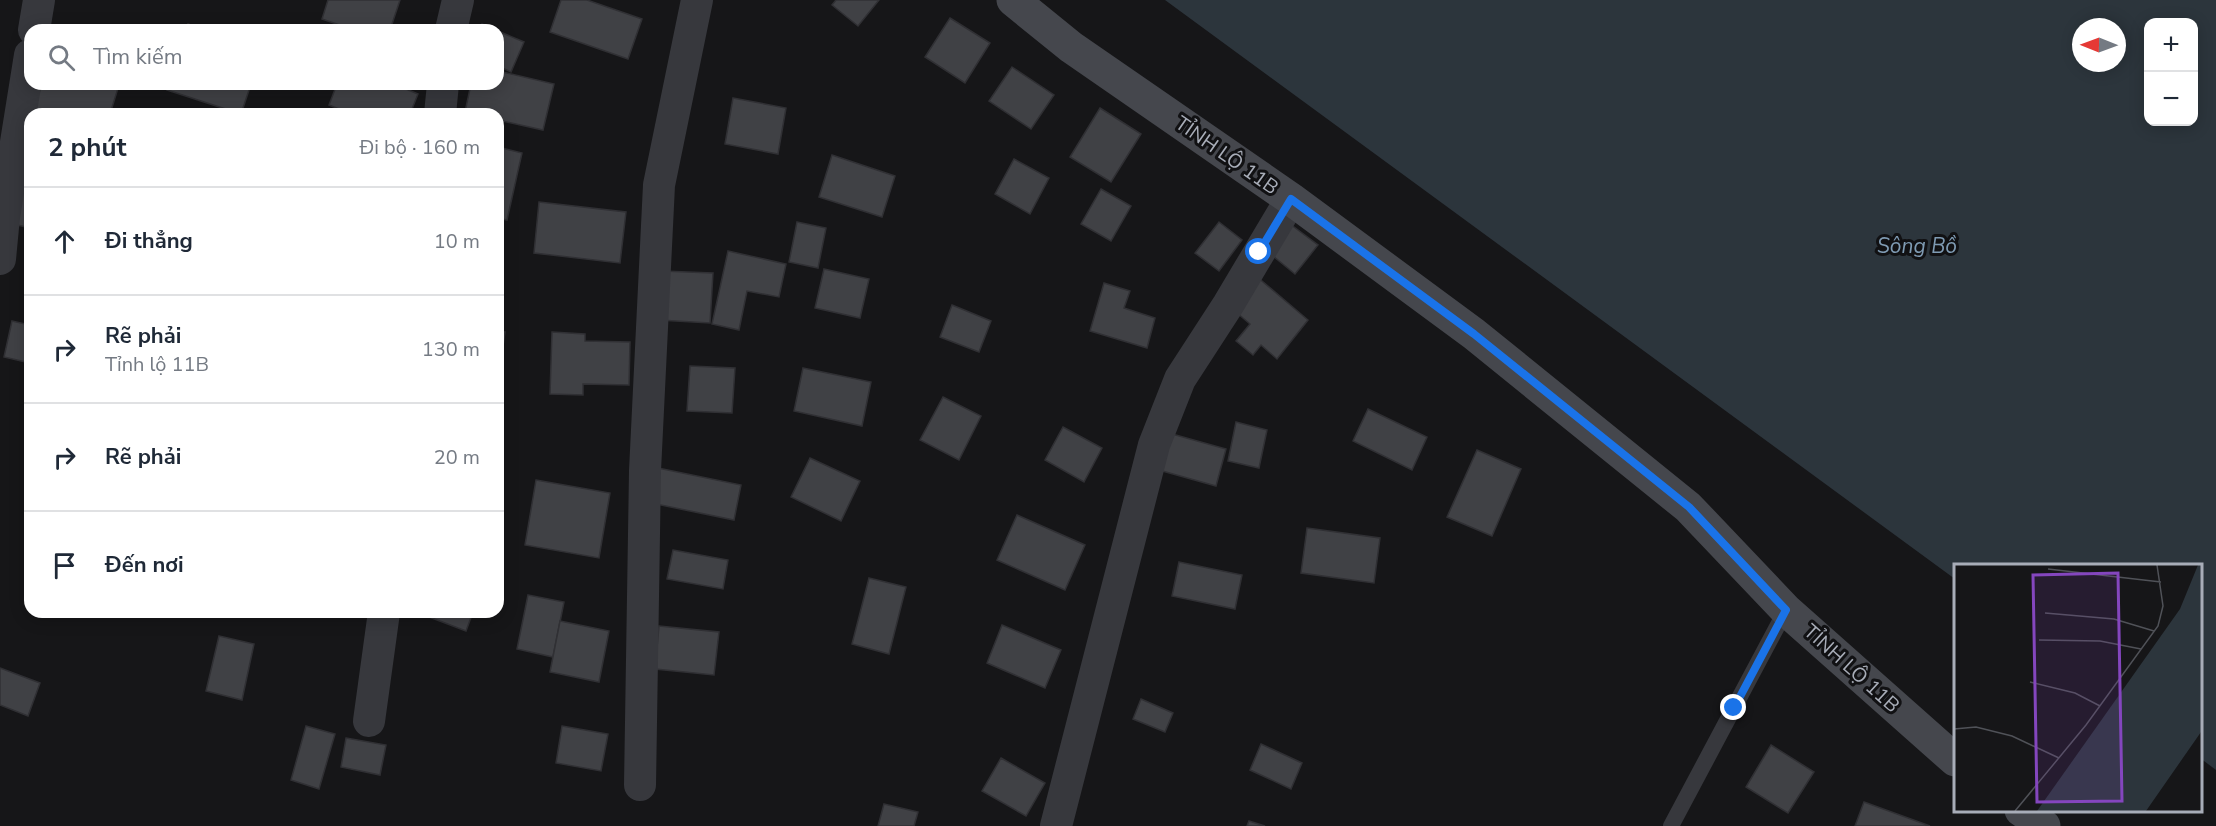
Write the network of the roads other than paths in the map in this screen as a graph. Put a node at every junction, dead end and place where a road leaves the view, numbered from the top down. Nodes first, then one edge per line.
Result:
1 (39, 0) edge
2 (458, 0) edge
3 (697, 0) edge
4 (1013, 0) edge
5 (35, 24) edge
6 (452, 24) edge
7 (24, 90) edge
8 (442, 90) edge
9 (441, 108) edge
10 (1291, 199) junction
11 (0, 260) edge
12 (1786, 610) junction
13 (383, 618) edge
14 (369, 722) dead end
15 (1954, 759) edge
16 (640, 785) dead end
17 (2022, 811) edge
18 (1056, 826) edge
19 (1671, 826) edge
20 (2044, 826) edge

1 - 5 street
2 - 6 street
3 - 16 street
4 - 10 main road, TỈNH LỘ 11B
7 - 11 street
8 - 9 street
10 - 12 main road, TỈNH LỘ 11B
10 - 18 street
12 - 15 main road, TỈNH LỘ 11B
12 - 19 lane
13 - 14 street
17 - 20 main road

